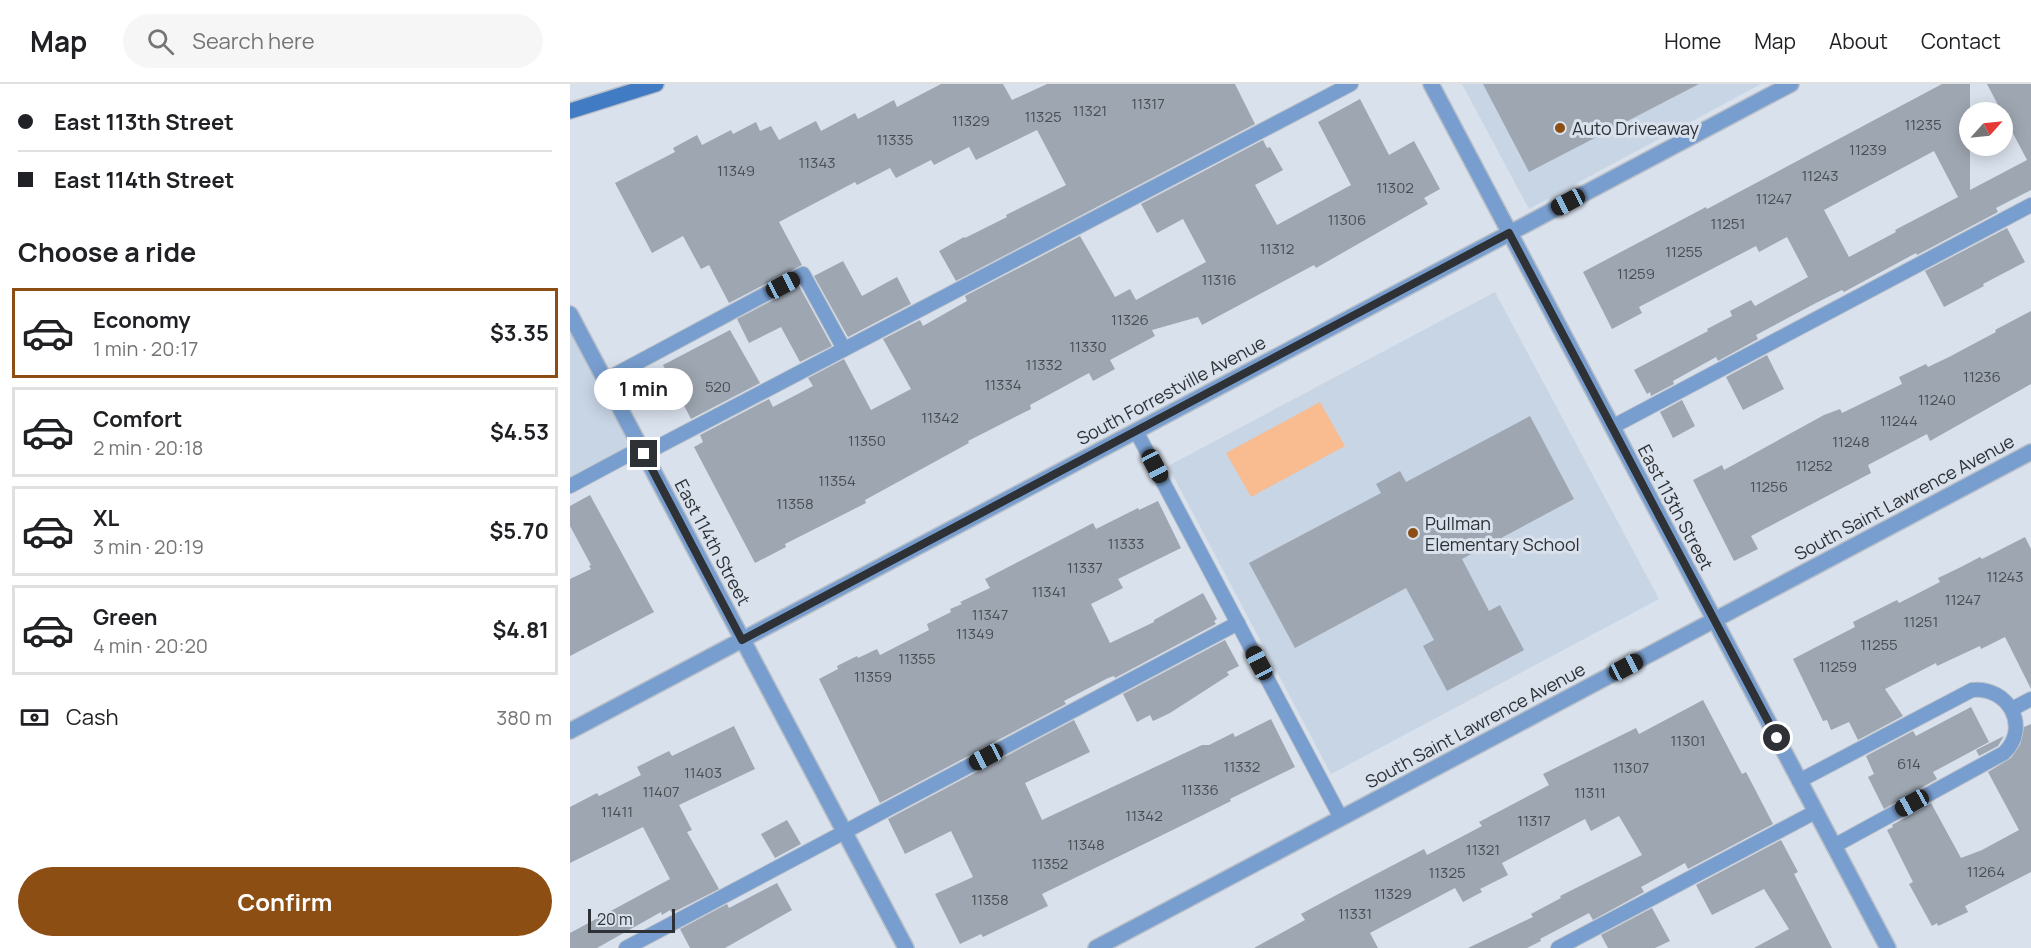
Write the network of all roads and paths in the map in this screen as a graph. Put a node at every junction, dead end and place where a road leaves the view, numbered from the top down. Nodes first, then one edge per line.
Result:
1 (656, 84) edge
2 (1352, 84) edge
3 (1431, 84) edge
4 (1791, 84) edge
5 (570, 111) edge
6 (2031, 205) edge
7 (1509, 233) junction
8 (570, 314) edge
9 (844, 349) junction
10 (605, 380) junction
11 (1612, 427) junction
12 (1137, 431) junction
13 (643, 451) junction
14 (2031, 452) edge
15 (570, 486) edge
16 (1714, 620) junction
17 (1238, 623) junction
18 (742, 640) junction
19 (2031, 699) edge
20 (2012, 709) junction
21 (570, 731) edge
22 (1799, 781) junction
23 (1815, 812) junction
24 (1341, 818) junction
25 (844, 832) junction
26 (1834, 846) junction
27 (626, 948) edge
28 (906, 948) edge
29 (1096, 948) edge
30 (1558, 948) edge
31 (1888, 948) edge

1 - 5 street
2 - 9 lane
3 - 7 street, East 113th Street
4 - 7 street, South Forrestville Avenue
6 - 11 lane
7 - 11 street, East 113th Street
7 - 12 street, South Forrestville Avenue
8 - 10 street, East 114th Street
9 - 10 lane
9 - 13 lane
10 - 13 street, East 114th Street
11 - 16 street, East 113th Street
12 - 17 lane
12 - 18 street, South Forrestville Avenue
13 - 15 lane
13 - 18 street, East 114th Street
14 - 16 street, South Saint Lawrence Avenue
16 - 22 street, East 113th Street
16 - 24 street, South Saint Lawrence Avenue
17 - 24 lane
17 - 25 lane
18 - 21 street, South Forrestville Avenue
18 - 25 street, East 114th Street
19 - 20 lane
20 - 22 lane
20 - 26 lane
22 - 23 street, East 113th Street
23 - 26 street, East 113th Street
23 - 30 lane
24 - 29 street, South Saint Lawrence Avenue
25 - 27 lane
25 - 28 street, East 114th Street
26 - 31 street, East 113th Street

